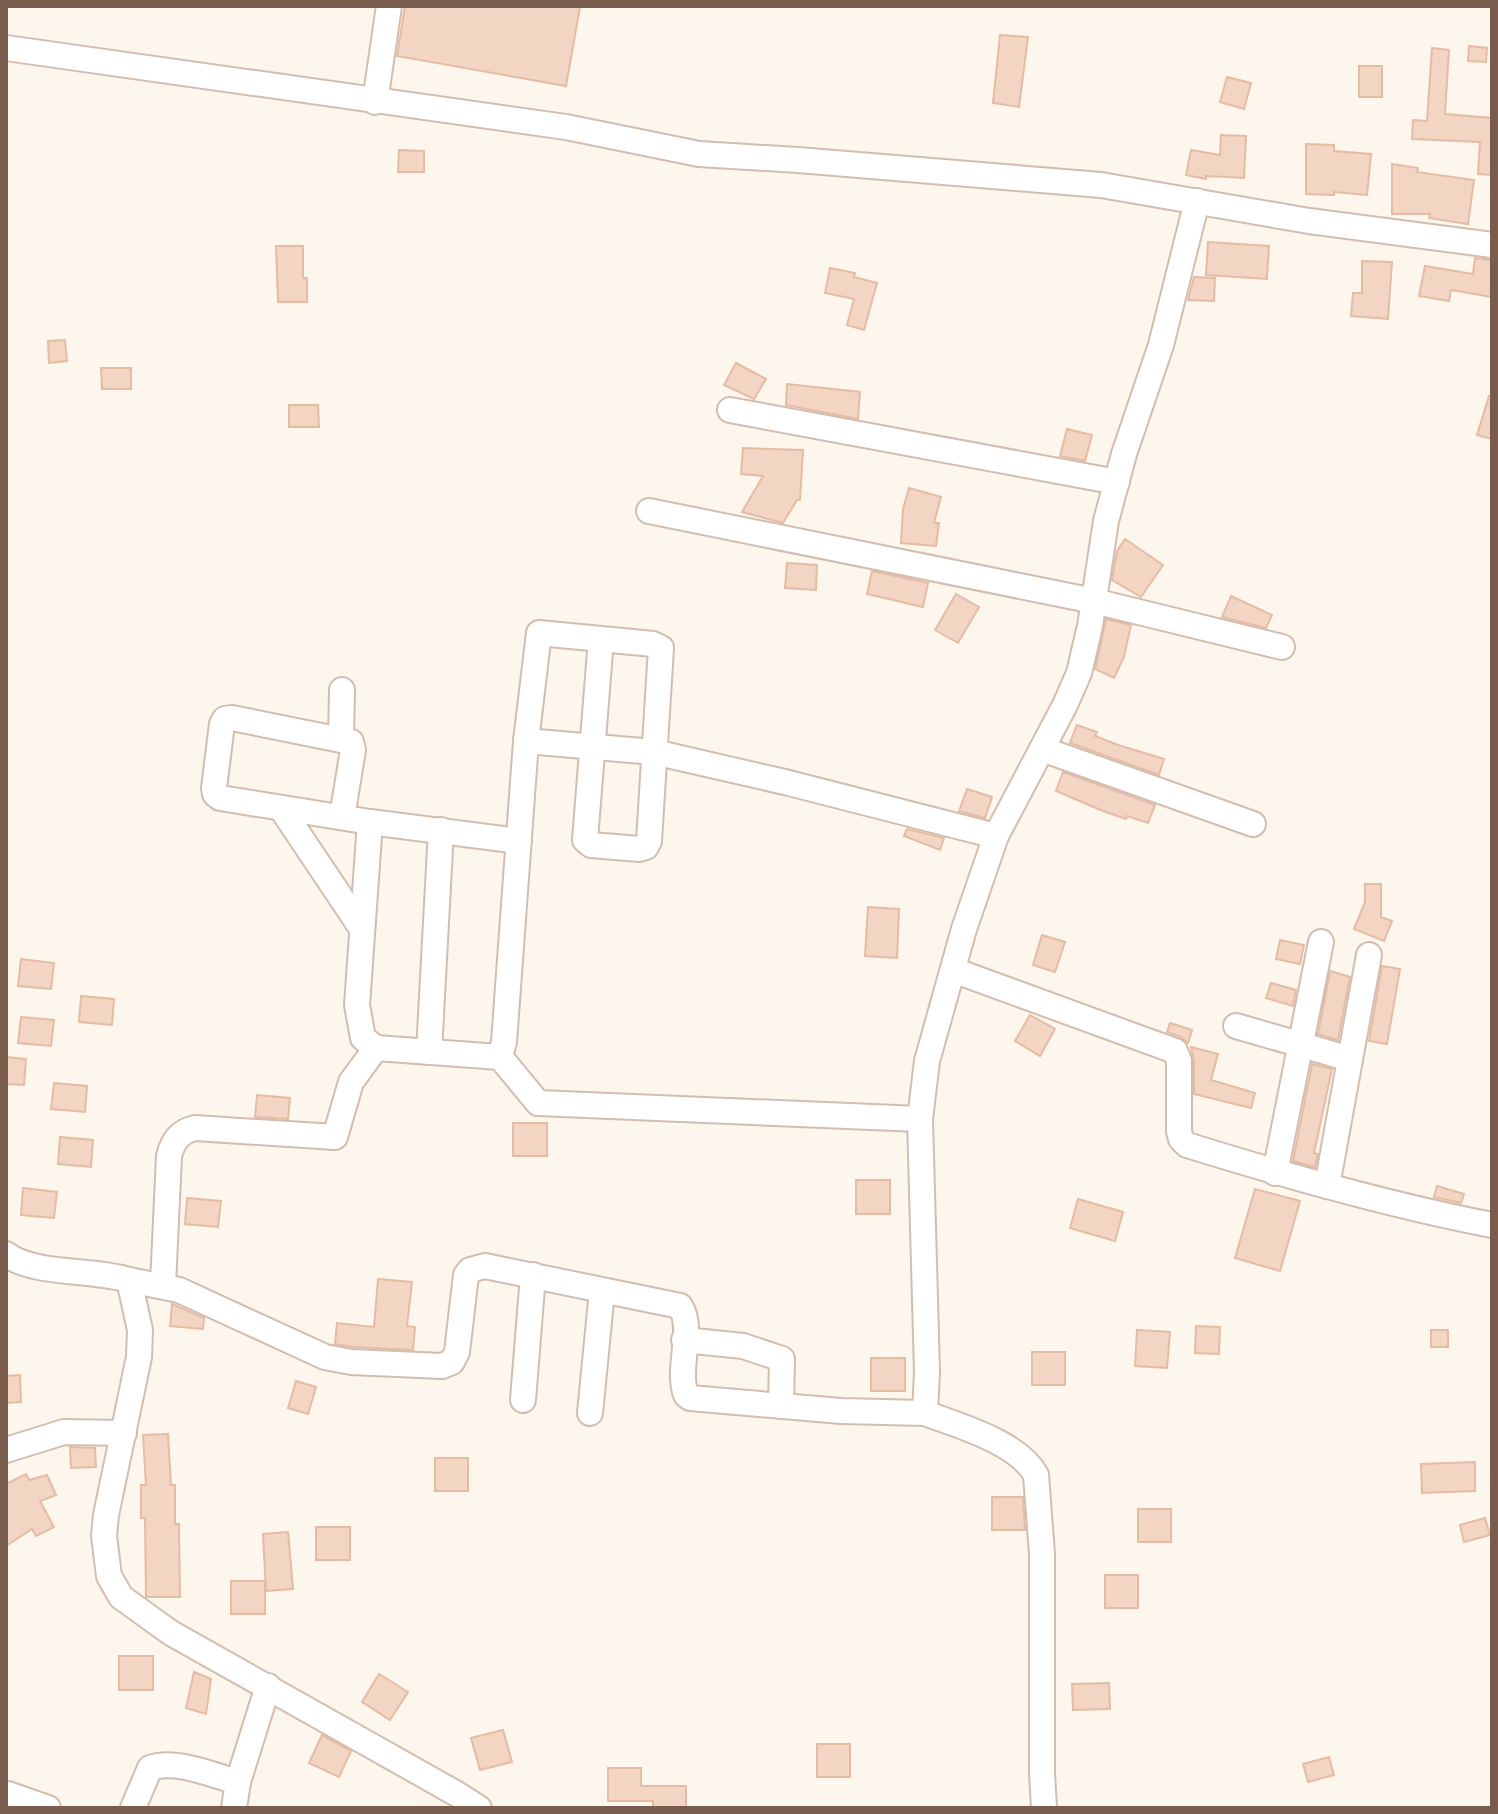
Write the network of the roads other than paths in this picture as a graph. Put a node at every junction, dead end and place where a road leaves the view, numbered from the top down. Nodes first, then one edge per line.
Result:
1 (389, 6) edge
2 (6, 48) edge
3 (375, 102) junction
4 (1197, 201) junction
5 (1492, 245) edge
6 (730, 410) dead end
7 (1117, 482) junction
8 (649, 511) dead end
9 (1094, 601) junction
10 (601, 639) junction
11 (1282, 647) dead end
12 (342, 690) dead end
13 (341, 738) junction
14 (526, 741) junction
15 (593, 747) junction
16 (1042, 749) junction
17 (654, 752) junction
18 (281, 808) junction
19 (342, 817) junction
20 (370, 822) junction
21 (1253, 824) dead end
22 (441, 830) junction
23 (996, 836) junction
24 (519, 841) junction
25 (362, 929) junction
26 (1321, 942) dead end
27 (1369, 955) dead end
28 (953, 970) junction
29 (1236, 1026) dead end
30 (1301, 1043) junction
31 (376, 1048) junction
32 (429, 1052) junction
33 (500, 1057) junction
34 (1350, 1059) junction
35 (920, 1119) junction
36 (1275, 1173) junction
37 (1327, 1186) junction
38 (1492, 1225) edge
39 (6, 1254) edge
40 (533, 1275) junction
41 (129, 1280) junction
42 (163, 1285) junction
43 (602, 1291) junction
44 (684, 1340) junction
45 (523, 1400) dead end
46 (781, 1406) junction
47 (590, 1413) dead end
48 (925, 1413) junction
49 (124, 1433) junction
50 (6, 1450) edge
51 (268, 1686) junction
52 (238, 1782) junction
53 (8, 1794) edge
54 (48, 1808) edge
55 (133, 1808) edge
56 (234, 1808) edge
57 (479, 1808) edge
58 (1044, 1808) edge

1 - 3 street
2 - 3 street
3 - 4 street
4 - 5 street
4 - 7 street
6 - 7 street
7 - 9 street
8 - 9 street
9 - 11 street
9 - 16 street
10 - 14 street
10 - 15 street
10 - 17 street
12 - 13 street
13 - 18 street
13 - 19 street
14 - 15 street
14 - 24 street
15 - 17 street
15 - 17 street
16 - 21 street
16 - 23 street
17 - 23 street
18 - 19 street
18 - 25 street
19 - 20 street
20 - 22 street
20 - 25 street
22 - 24 street
22 - 32 street
23 - 28 street
24 - 33 street
25 - 31 street
26 - 30 street
27 - 34 street
28 - 35 street
28 - 36 street
29 - 30 street
30 - 34 street
30 - 36 street
31 - 32 street
31 - 42 street
32 - 33 street
33 - 35 street
34 - 37 street
35 - 48 street
36 - 37 street
37 - 38 street
39 - 41 street
40 - 42 street
40 - 43 street
40 - 45 street
41 - 42 street
41 - 49 street
43 - 44 street
43 - 47 street
44 - 46 street
44 - 46 street
46 - 48 street
48 - 58 street
49 - 50 street
49 - 51 street
51 - 52 street
51 - 57 street
52 - 55 street
52 - 56 street
53 - 54 street

